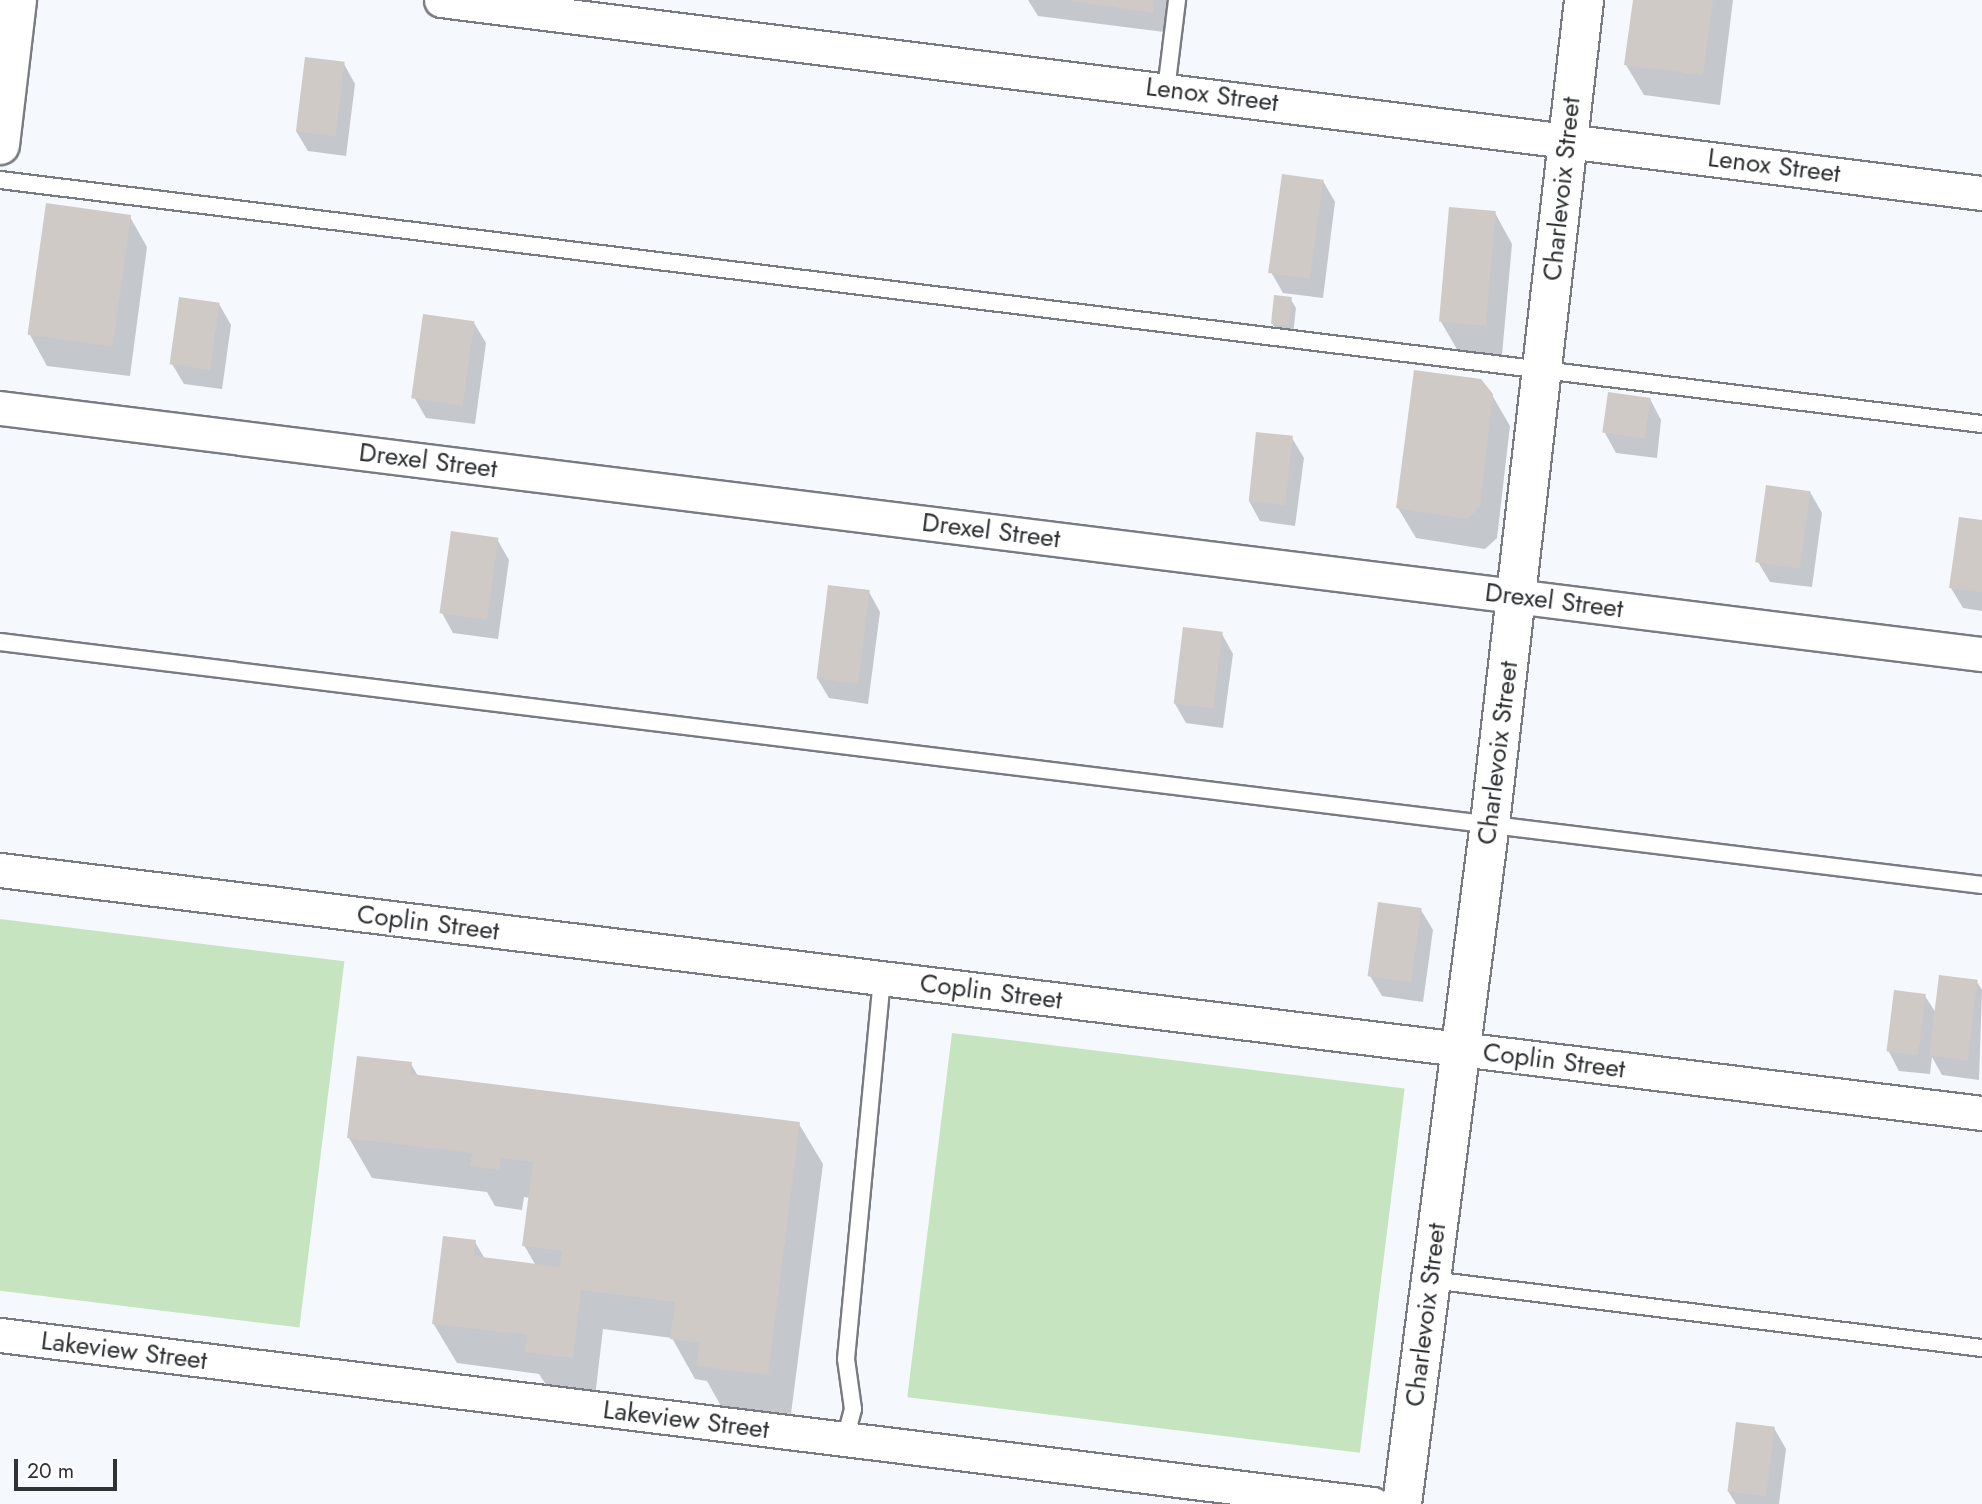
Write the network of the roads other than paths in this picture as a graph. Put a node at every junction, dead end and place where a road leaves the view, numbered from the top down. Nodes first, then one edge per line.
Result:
1 (17, 0) edge
2 (441, 0) edge
3 (1177, 0) edge
4 (1584, 0) edge
5 (1166, 89) junction
6 (1568, 139) junction
7 (0, 145) edge
8 (0, 180) edge
9 (1982, 193) edge
10 (1542, 368) junction
11 (0, 408) edge
12 (1982, 424) edge
13 (1516, 597) junction
14 (0, 642) edge
15 (1982, 654) edge
16 (1490, 823) junction
17 (0, 870) edge
18 (1982, 885) edge
19 (882, 978) junction
20 (1461, 1049) junction
21 (1982, 1114) edge
22 (1431, 1280) junction
23 (0, 1335) edge
24 (1982, 1348) edge
25 (845, 1439) junction
26 (1373, 1504) edge
27 (1402, 1504) edge

1 - 7 street
2 - 5 street, Lenox Street
3 - 5 lane
4 - 6 street, Charlevoix Street
5 - 6 street, Lenox Street
6 - 9 street, Lenox Street
6 - 10 street, Charlevoix Street
8 - 10 lane
10 - 12 lane
10 - 13 street, Charlevoix Street
11 - 13 street, Drexel Street
13 - 15 street, Drexel Street
13 - 16 street, Charlevoix Street
14 - 16 lane
16 - 18 lane
16 - 20 street, Charlevoix Street
17 - 19 street, Coplin Street
19 - 20 street, Coplin Street
19 - 25 lane
20 - 21 street, Coplin Street
20 - 22 street, Charlevoix Street
22 - 24 lane
22 - 27 street, Charlevoix Street
23 - 25 street, Lakeview Street
25 - 26 street, Lakeview Street

